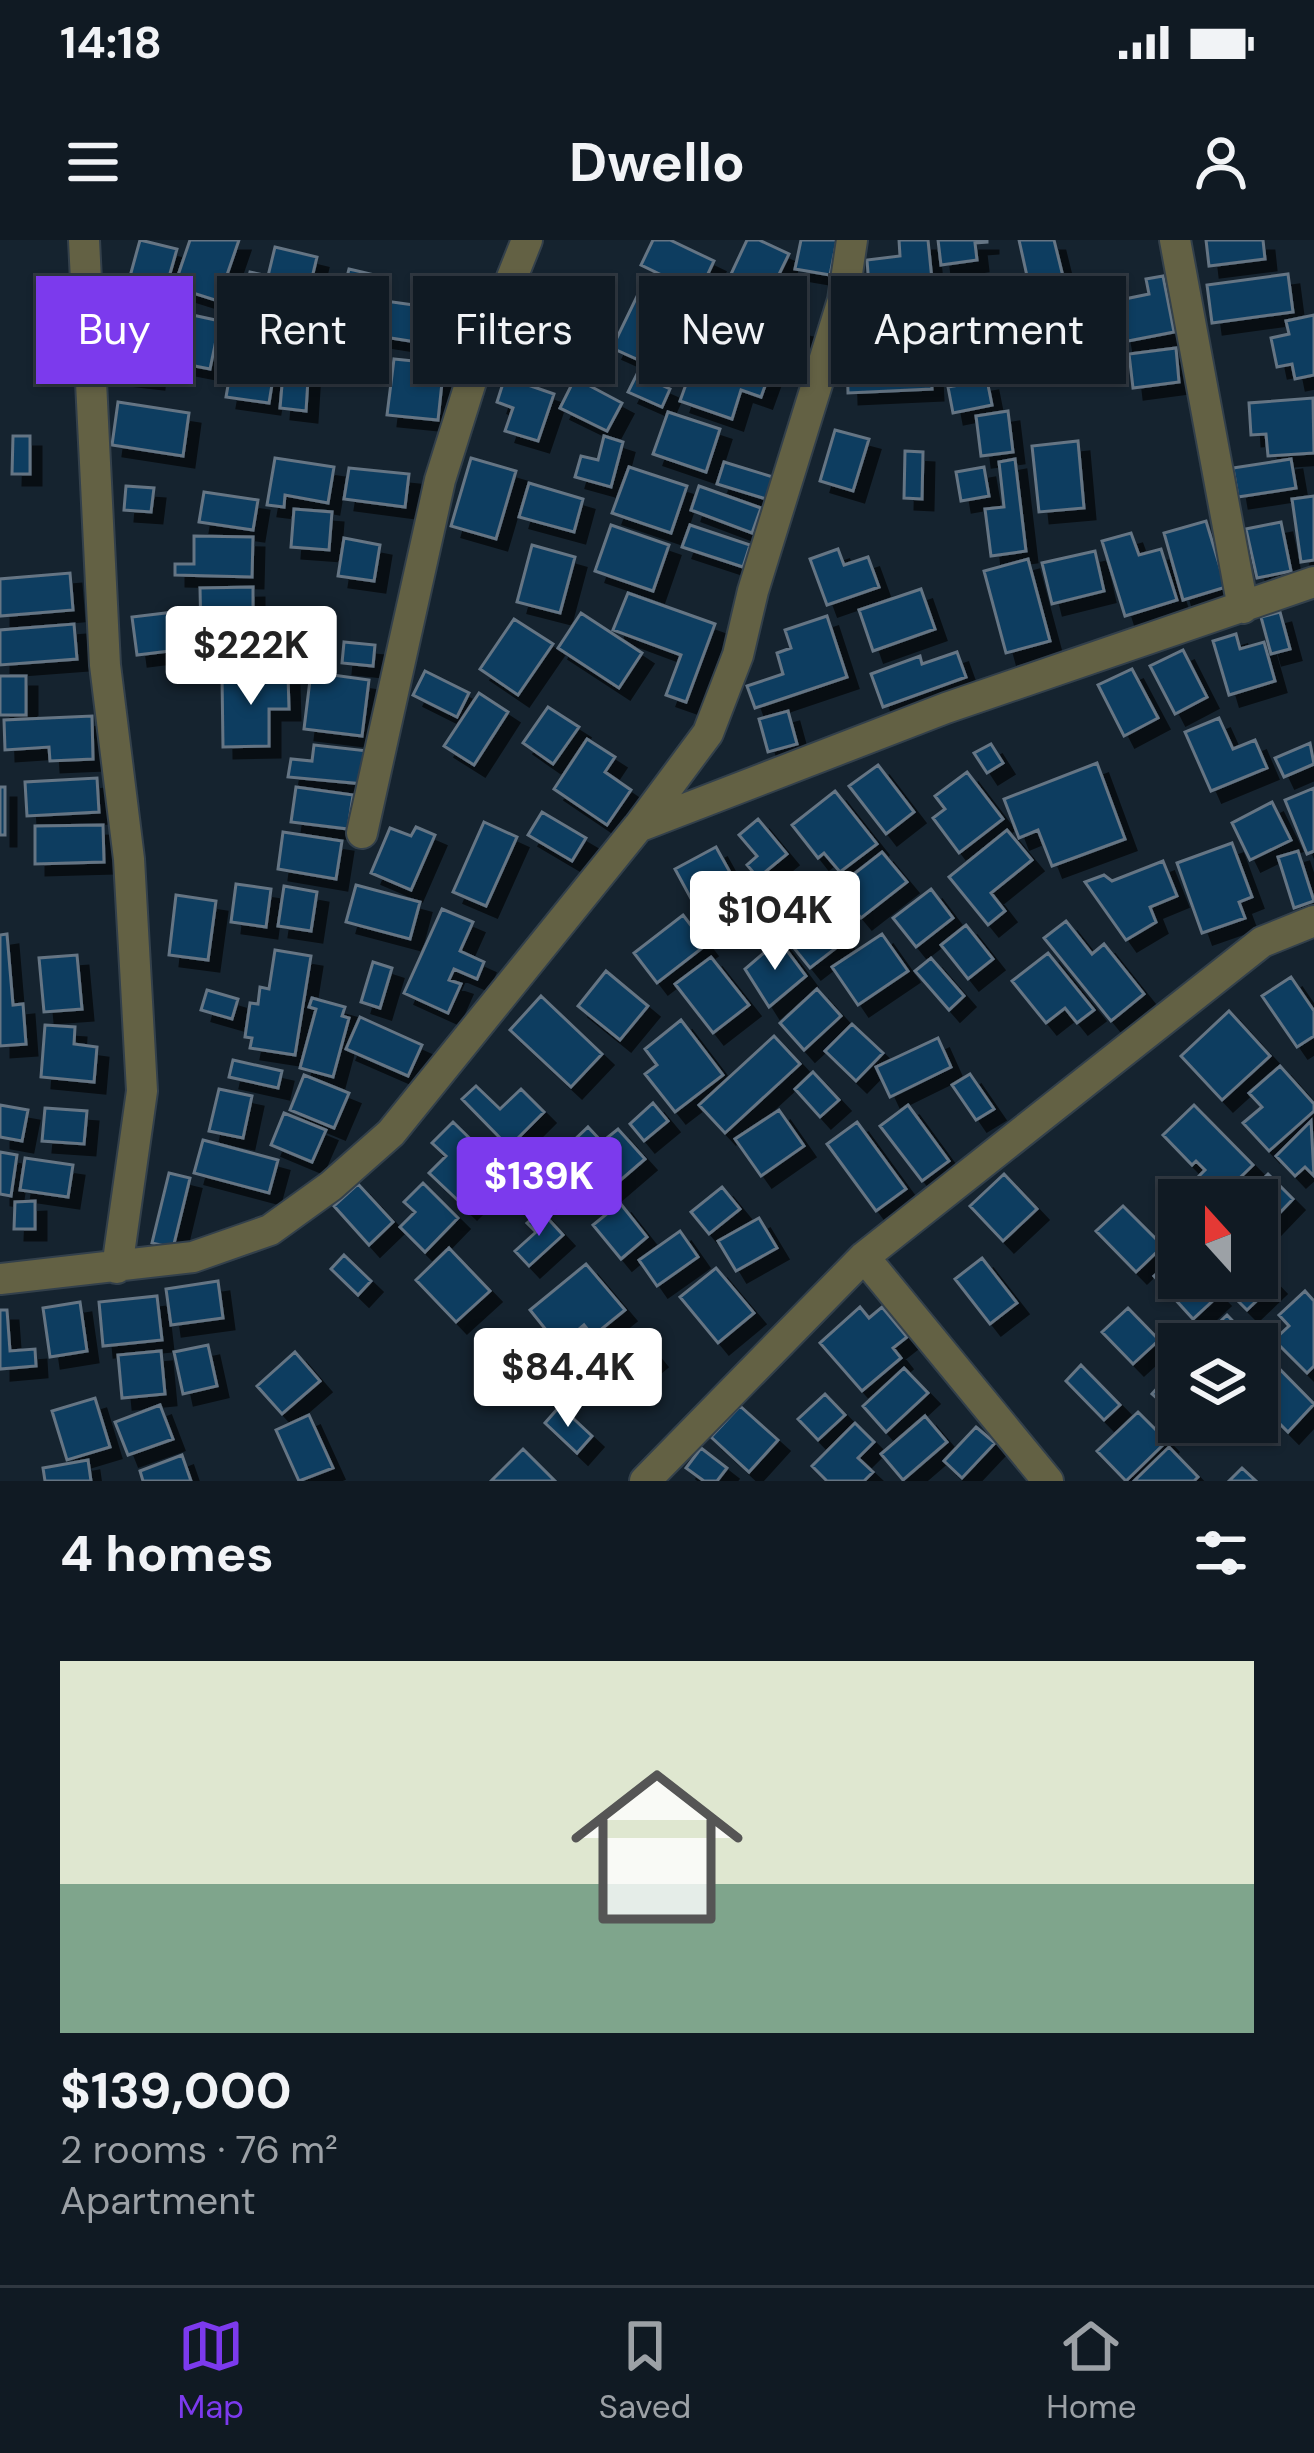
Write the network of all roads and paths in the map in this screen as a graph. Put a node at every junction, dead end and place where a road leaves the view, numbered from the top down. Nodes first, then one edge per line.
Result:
1 (84, 240) edge
2 (527, 240) edge
3 (851, 240) edge
4 (1175, 240) edge
5 (1314, 582) edge
6 (1243, 608) junction
7 (638, 827) junction
8 (362, 833) dead end
9 (1314, 921) edge
10 (864, 1257) junction
11 (117, 1268) junction
12 (0, 1280) edge
13 (645, 1481) edge
14 (1048, 1481) edge

1 - 11 street
2 - 8 street
3 - 7 street
4 - 6 street
5 - 6 street
6 - 7 street
7 - 11 street
9 - 10 street
10 - 13 street
10 - 14 street
11 - 12 street

